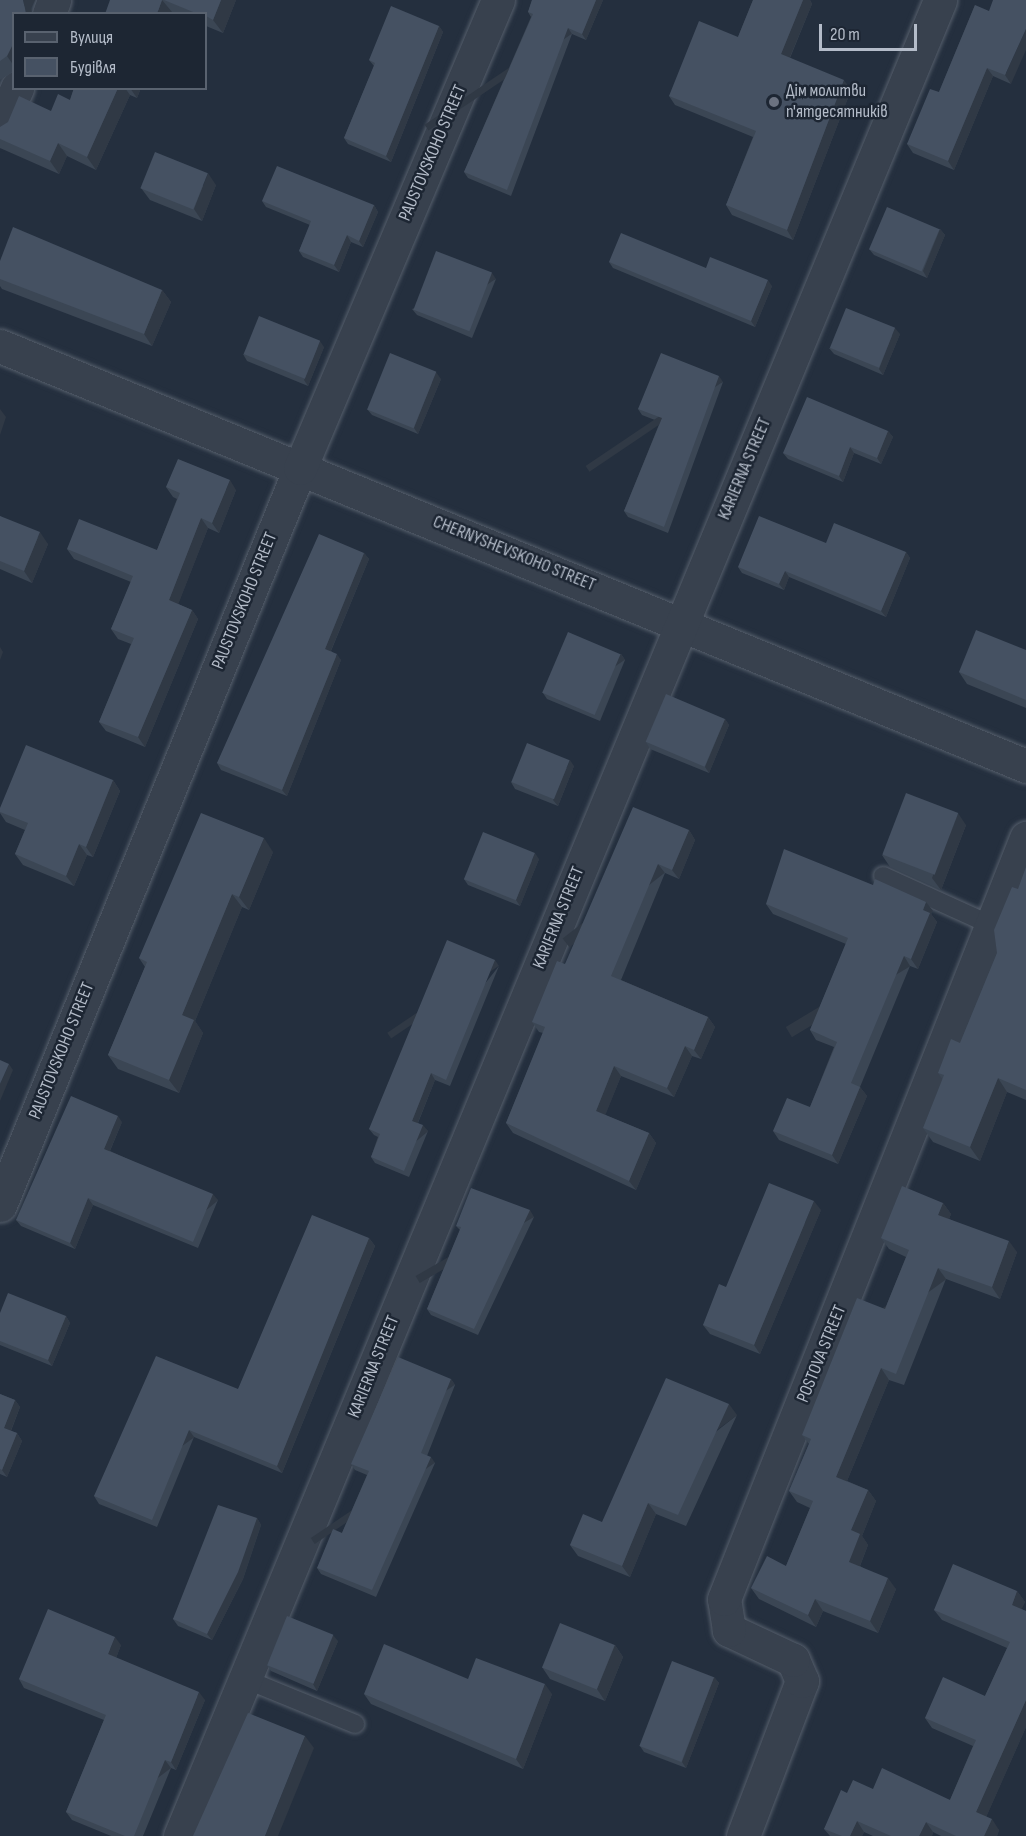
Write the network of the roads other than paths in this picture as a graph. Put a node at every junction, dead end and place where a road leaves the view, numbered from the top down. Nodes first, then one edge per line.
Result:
1 (498, 0) edge
2 (940, 0) edge
3 (15, 90) edge
4 (0, 127) edge
5 (0, 346) edge
6 (300, 468) junction
7 (681, 622) junction
8 (1026, 766) edge
9 (1026, 838) edge
10 (883, 876) dead end
11 (992, 925) junction
12 (0, 1205) edge
13 (245, 1679) junction
14 (355, 1724) dead end
15 (180, 1836) edge
16 (743, 1836) edge

1 - 6 street, PAUSTOVSKOHO STREET
2 - 7 street, KARIERNA STREET
3 - 4 street
5 - 6 street, CHERNYSHEVSKOHO STREET
6 - 7 street, CHERNYSHEVSKOHO STREET
6 - 12 street, PAUSTOVSKOHO STREET
7 - 8 street, CHERNYSHEVSKOHO STREET
7 - 13 street, KARIERNA STREET
9 - 11 street, POSTOVA STREET
10 - 11 lane
11 - 16 street, POSTOVA STREET
13 - 14 lane
13 - 15 street, KARIERNA STREET

